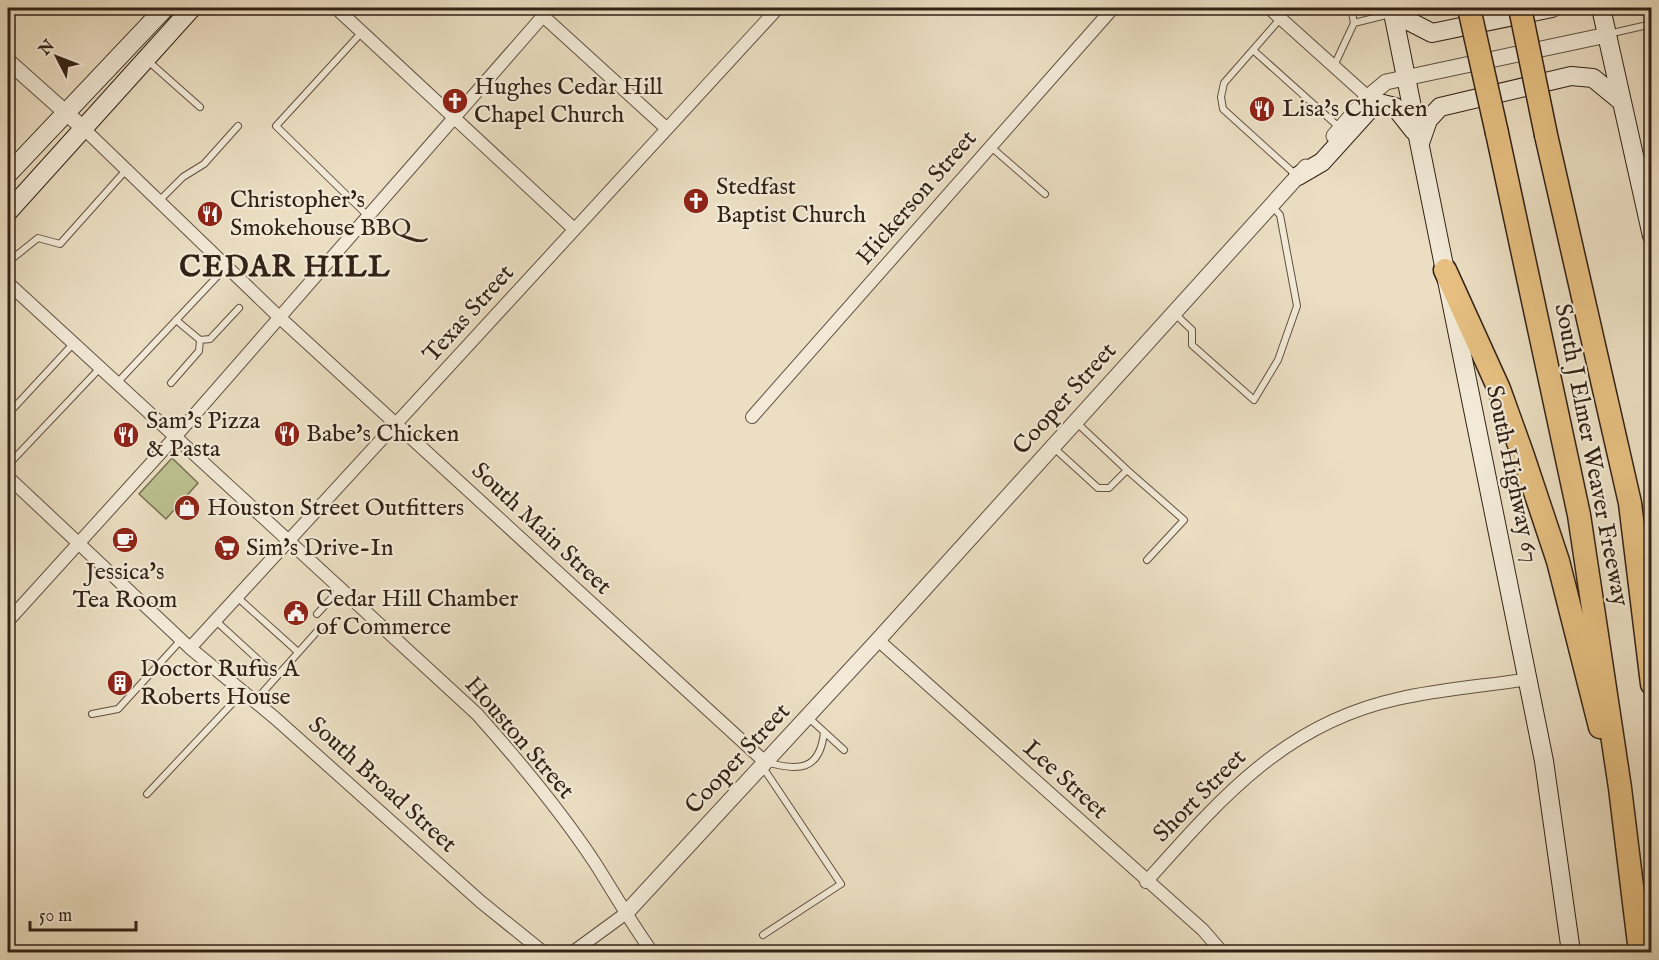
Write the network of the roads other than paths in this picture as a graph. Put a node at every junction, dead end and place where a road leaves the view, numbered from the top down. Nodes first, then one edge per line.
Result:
1 (165, 8) edge
2 (192, 8) edge
3 (336, 8) edge
4 (778, 8) edge
5 (1113, 8) edge
6 (1269, 8) edge
7 (1351, 8) edge
8 (1469, 8) edge
9 (1520, 8) edge
10 (1552, 8) edge
11 (1601, 8) edge
12 (1393, 10) edge
13 (547, 12) edge
14 (1281, 18) junction
15 (1354, 23) junction
16 (1652, 24) edge
17 (363, 32) junction
18 (1607, 35) junction
19 (1253, 50) junction
20 (145, 58) junction
21 (8, 61) edge
22 (1334, 66) junction
23 (1405, 77) junction
24 (1368, 97) junction
25 (1621, 101) junction
26 (200, 107) dead end
27 (65, 111) junction
28 (454, 115) junction
29 (238, 126) dead end
30 (82, 127) junction
31 (666, 128) junction
32 (1340, 128) junction
33 (1420, 143) junction
34 (991, 146) junction
35 (127, 169) junction
36 (8, 174) edge
37 (1298, 176) junction
38 (1045, 194) dead end
39 (159, 200) junction
40 (1272, 206) junction
41 (8, 212) edge
42 (367, 215) junction
43 (574, 229) junction
44 (1652, 236) edge
45 (8, 262) edge
46 (226, 266) junction
47 (1444, 270) junction
48 (8, 283) edge
49 (239, 308) dead end
50 (1173, 312) junction
51 (278, 316) junction
52 (177, 320) junction
53 (200, 340) junction
54 (74, 344) junction
55 (100, 368) junction
56 (171, 382) dead end
57 (117, 383) junction
58 (8, 414) edge
59 (752, 417) dead end
60 (1075, 421) junction
61 (397, 425) junction
62 (175, 437) junction
63 (1052, 447) junction
64 (8, 465) edge
65 (1127, 470) junction
66 (8, 477) edge
67 (288, 540) junction
68 (79, 543) junction
69 (1147, 560) dead end
70 (340, 590) junction
71 (237, 597) junction
72 (317, 614) dead end
73 (8, 621) edge
74 (215, 621) junction
75 (321, 627) dead end
76 (878, 640) junction
77 (186, 644) junction
78 (298, 652) junction
79 (276, 676) junction
80 (1528, 679) junction
81 (1652, 684) edge
82 (243, 691) junction
83 (255, 702) junction
84 (92, 714) dead end
85 (808, 717) junction
86 (824, 732) junction
87 (844, 750) dead end
88 (764, 764) junction
89 (1620, 788) junction
90 (147, 795) dead end
91 (1146, 882) junction
92 (625, 914) junction
93 (763, 935) dead end
94 (543, 952) edge
95 (573, 952) edge
96 (652, 952) edge
97 (1222, 952) edge
98 (1571, 952) edge
99 (1640, 952) edge

1 - 27 main road
2 - 20 main road
3 - 17 street
4 - 31 street, Texas Street
5 - 34 street, Hickerson Street
6 - 14 street
7 - 15 lane
8 - 89 highway, South J Elmer Weaver Freeway, bridge
9 - 81 highway, South J Elmer Weaver Freeway, bridge
10 - 12 main road
11 - 18 main road
12 - 15 lane
12 - 23 main road, South Highway 67
13 - 28 street
13 - 31 street
14 - 19 lane
14 - 22 street
15 - 22 lane
16 - 18 lane
17 - 28 street
17 - 42 lane
18 - 23 street, Cooper Street
18 - 25 main road
19 - 32 lane
19 - 37 lane
20 - 26 lane
20 - 30 main road
21 - 27 street
22 - 24 street
23 - 24 street, Cooper Street
23 - 33 main road, South Highway 67
24 - 32 street, Cooper Street
25 - 33 main road
25 - 44 main road
27 - 30 street
27 - 36 main road
28 - 42 street
28 - 43 street
29 - 39 lane
30 - 35 street, South Main Street
30 - 41 main road
31 - 43 street, Texas Street
32 - 37 street, Cooper Street
33 - 37 main road
33 - 47 main road, South Highway 67
34 - 38 lane
34 - 59 street, Hickerson Street
35 - 39 street, South Main Street
35 - 45 lane
37 - 40 street, Cooper Street
39 - 46 street, South Main Street
40 - 50 street, Cooper Street
40 - 50 lane
42 - 51 street
43 - 61 street, Texas Street
46 - 51 street, South Main Street
46 - 52 lane
47 - 80 main road, South Highway 67
47 - 89 highway
48 - 54 street, Houston Street
49 - 53 lane
50 - 60 street, Cooper Street
51 - 61 street, South Main Street
51 - 62 street
52 - 53 lane
52 - 57 lane
53 - 56 lane
54 - 55 street, Houston Street
54 - 58 lane
55 - 57 street, Houston Street
55 - 64 lane
57 - 62 street, Houston Street
60 - 63 street, Cooper Street
60 - 65 lane
61 - 67 street, Texas Street
61 - 88 street, South Main Street
62 - 67 street, Houston Street
62 - 68 street
63 - 65 lane
63 - 76 street, Cooper Street
65 - 69 lane
66 - 68 street, South Broad Street
67 - 70 street, Houston Street
67 - 71 street, Texas Street
68 - 73 street
68 - 77 street, South Broad Street
70 - 72 lane
70 - 92 street, Houston Street
71 - 74 street, Texas Street
71 - 78 lane
74 - 77 street, Texas Street
74 - 79 lane
75 - 78 lane
76 - 85 street, Cooper Street
76 - 91 street, Lee Street
77 - 82 street, South Broad Street
77 - 84 lane
78 - 79 lane
79 - 83 lane
80 - 91 street, Short Street
80 - 98 main road, South Highway 67
82 - 83 street, South Broad Street
82 - 90 lane
83 - 94 street, South Broad Street
85 - 86 lane
85 - 88 street, Cooper Street
86 - 87 lane
86 - 88 lane
88 - 92 street, Cooper Street
88 - 93 lane
89 - 99 highway, South J Elmer Weaver Freeway
91 - 97 street, Lee Street
92 - 95 street
92 - 96 street, Houston Street

